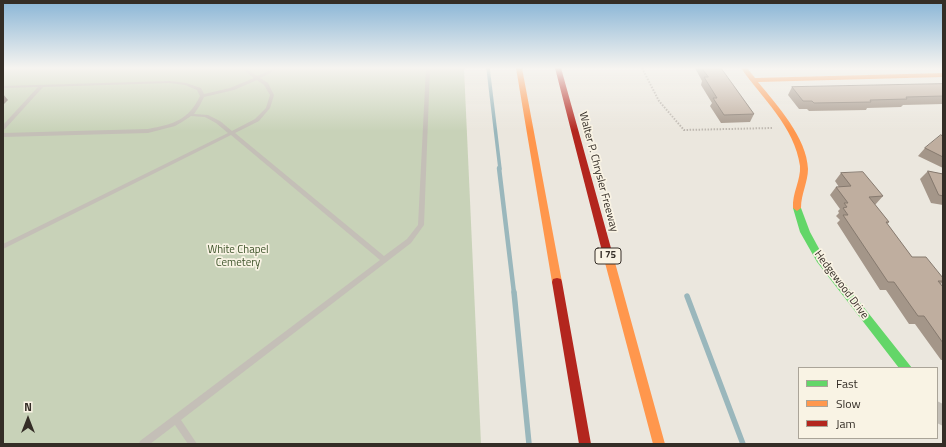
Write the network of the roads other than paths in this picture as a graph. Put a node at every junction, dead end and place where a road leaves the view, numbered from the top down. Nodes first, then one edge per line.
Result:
1 (39, 89) edge
2 (199, 89) edge
3 (234, 89) edge
4 (269, 89) edge
5 (427, 89) edge
6 (523, 89) edge
7 (564, 89) edge
8 (758, 89) edge
9 (202, 96) junction
10 (191, 115) junction
11 (3, 128) edge
12 (232, 133) junction
13 (3, 135) edge
14 (3, 247) edge
15 (384, 260) junction
16 (905, 367) edge
17 (176, 419) junction
18 (143, 444) edge
19 (193, 444) edge
20 (585, 444) edge
21 (659, 444) edge

1 - 11 lane
2 - 9 lane
3 - 9 lane
4 - 12 lane
5 - 15 lane
6 - 20 main road
7 - 21 main road, Walter P. Chrysler Freeway / I 75
8 - 16 main road, Hedgewood Drive
9 - 10 lane
10 - 12 lane
10 - 13 lane
12 - 14 lane
12 - 15 lane
15 - 17 lane
17 - 18 lane
17 - 19 lane

